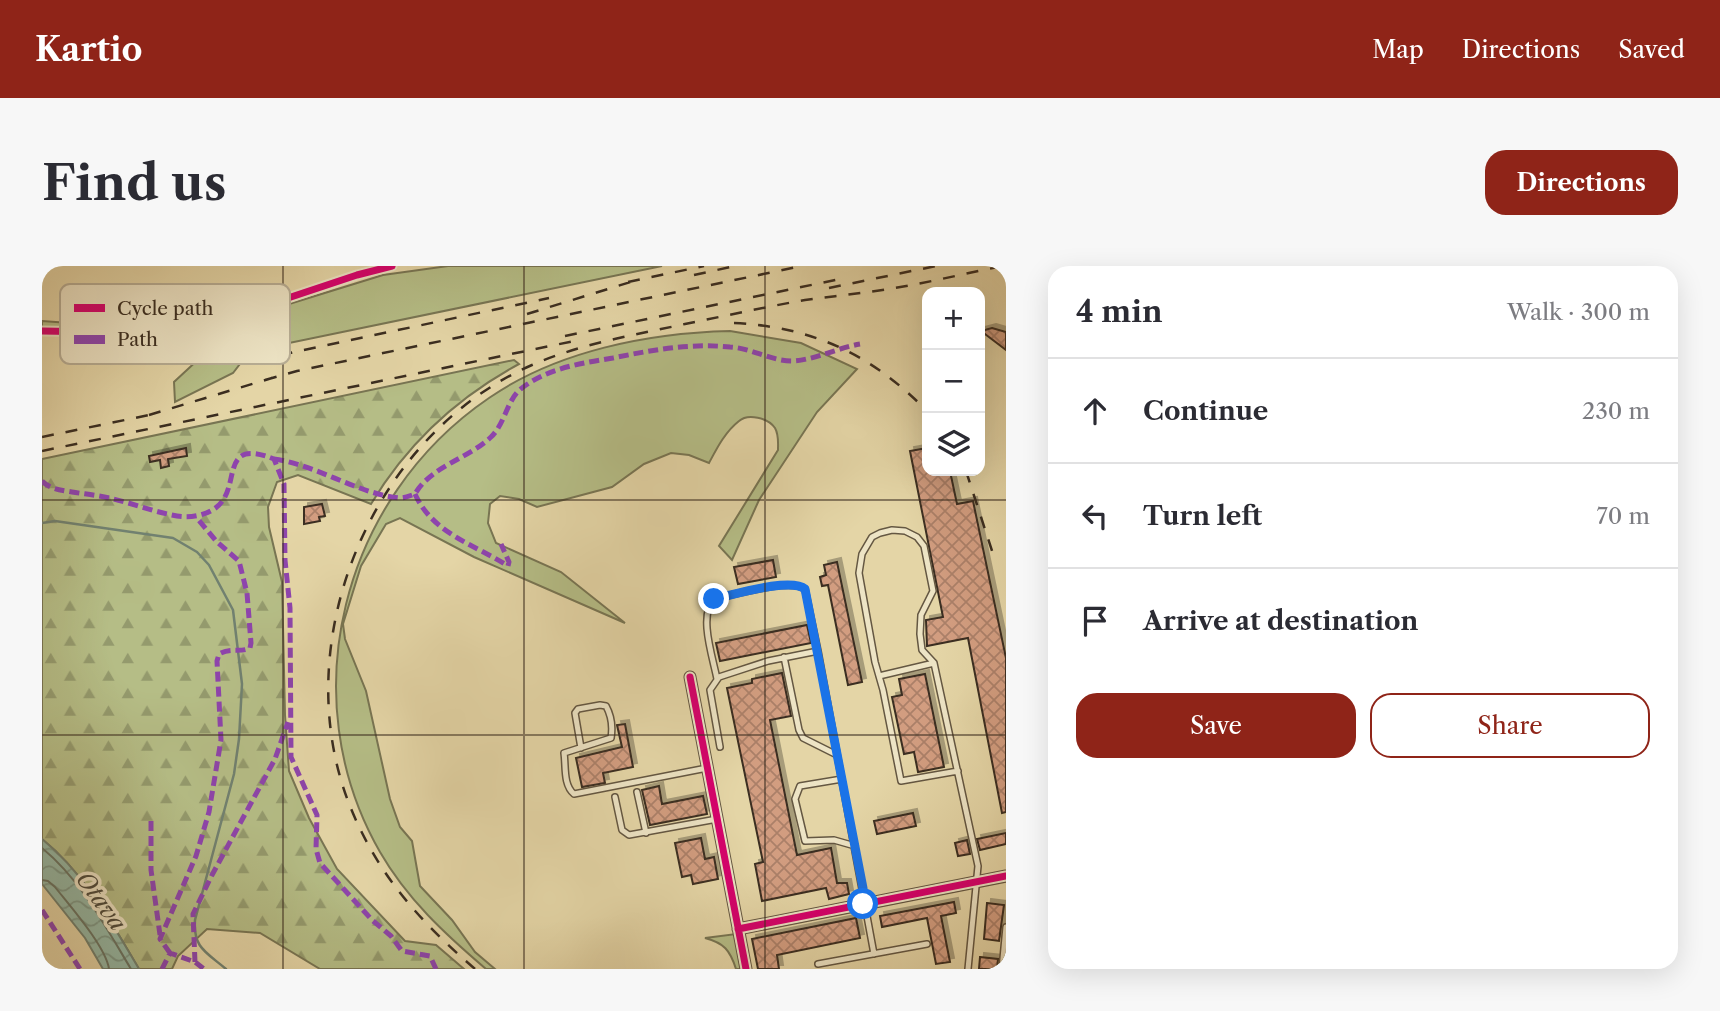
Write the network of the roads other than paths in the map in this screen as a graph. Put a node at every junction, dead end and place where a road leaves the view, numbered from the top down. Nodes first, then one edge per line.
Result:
1 (392, 266) edge
2 (290, 297) edge
3 (42, 331) edge
4 (60, 331) edge
5 (818, 651) junction
6 (784, 657) junction
7 (934, 663) junction
8 (879, 676) junction
9 (690, 677) dead end
10 (717, 679) junction
11 (720, 747) dead end
12 (582, 748) junction
13 (837, 754) junction
14 (707, 768) junction
15 (958, 771) junction
16 (842, 779) junction
17 (636, 792) dead end
18 (615, 797) dead end
19 (717, 819) junction
20 (646, 833) junction
21 (855, 846) junction
22 (1006, 876) edge
23 (978, 881) junction
24 (863, 904) junction
25 (1006, 927) edge
26 (738, 929) junction
27 (928, 944) dead end
28 (874, 954) junction
29 (818, 964) dead end
30 (746, 969) edge
31 (968, 969) edge
32 (1002, 969) edge

1 - 2 lane
3 - 4 lane
5 - 6 lane
5 - 10 lane
5 - 13 lane
6 - 10 lane
6 - 13 lane
7 - 8 lane
7 - 8 lane
7 - 15 lane
8 - 15 lane
9 - 14 street
10 - 11 lane
12 - 12 lane
12 - 14 lane
13 - 16 lane
14 - 19 street
15 - 23 lane
16 - 21 lane
16 - 21 lane
17 - 20 lane
18 - 20 lane
19 - 20 lane
19 - 26 street
21 - 24 lane
22 - 23 street
23 - 24 street
23 - 31 lane
24 - 26 street
24 - 28 lane
25 - 32 lane
26 - 30 street
27 - 28 lane
28 - 29 lane

